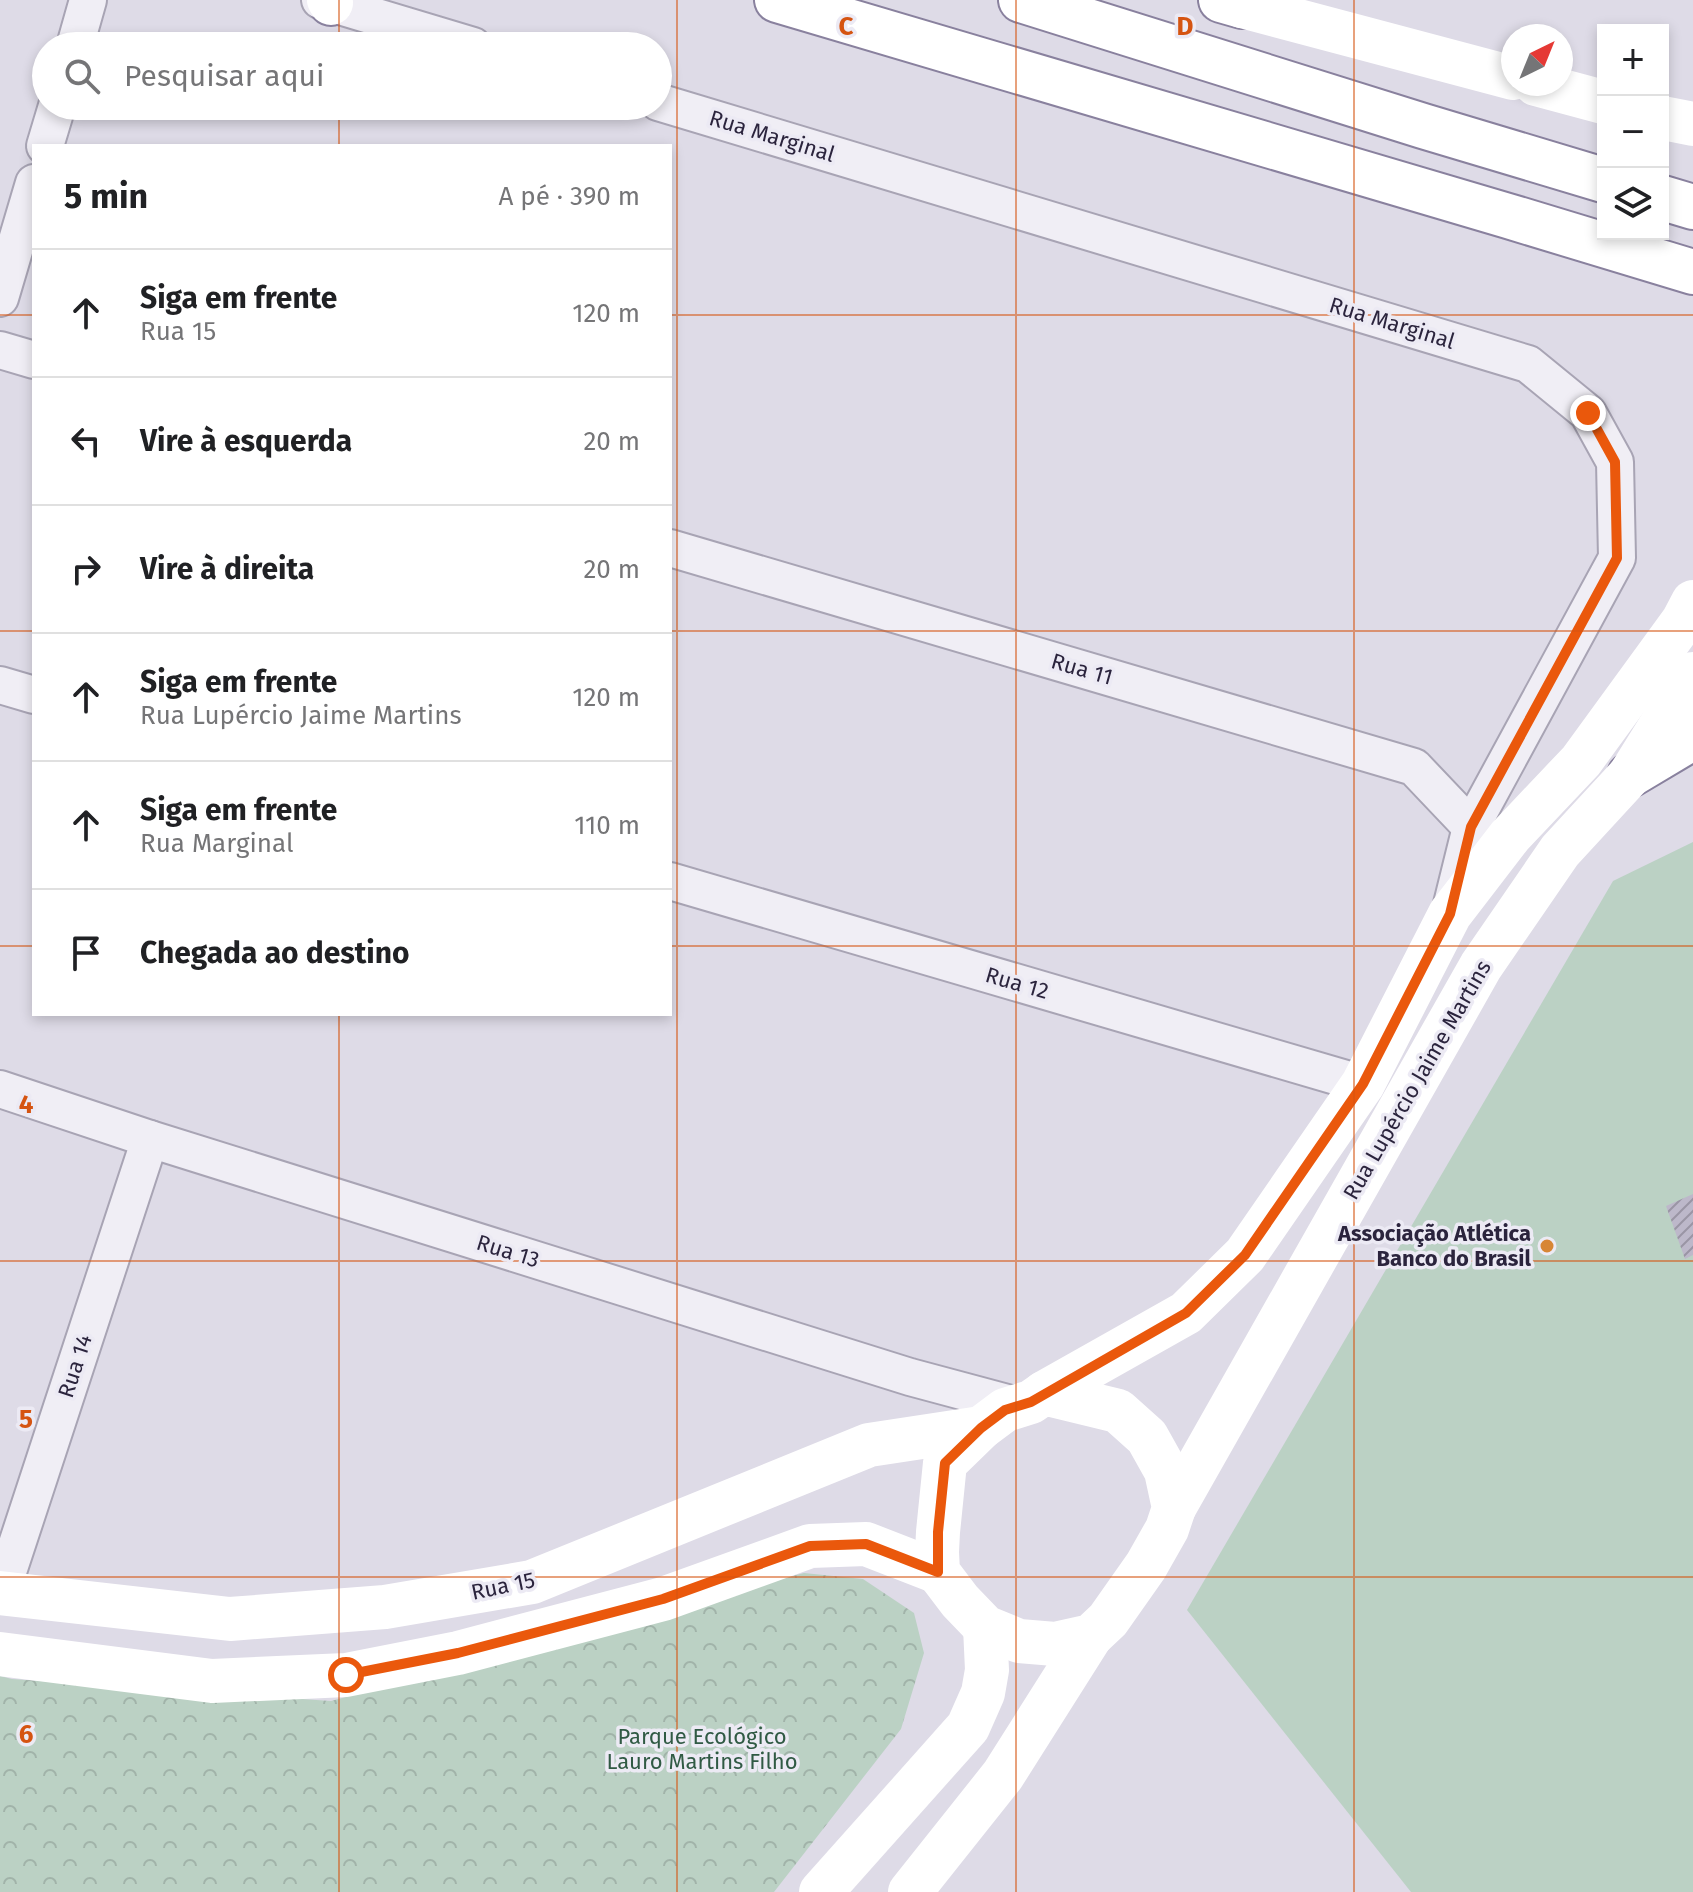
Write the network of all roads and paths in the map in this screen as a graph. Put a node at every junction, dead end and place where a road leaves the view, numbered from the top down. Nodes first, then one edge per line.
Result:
1 (88, 0) edge
2 (777, 0) edge
3 (1021, 0) edge
4 (327, 1) edge
5 (1232, 2) edge
6 (79, 32) edge
7 (428, 32) edge
8 (1501, 75) edge
9 (1573, 94) edge
10 (1597, 100) edge
11 (672, 106) edge
12 (53, 120) edge
13 (1669, 120) edge
14 (1693, 124) edge
15 (46, 144) edge
16 (1597, 178) edge
17 (32, 190) edge
18 (1669, 200) edge
19 (1693, 207) edge
20 (1693, 272) edge
21 (0, 298) edge
22 (0, 350) edge
23 (32, 359) edge
24 (672, 549) edge
25 (1693, 602) edge
26 (1693, 674) edge
27 (0, 685) edge
28 (32, 694) edge
29 (1693, 726) edge
30 (1630, 775) junction
31 (1471, 827) junction
32 (672, 882) edge
33 (1450, 914) junction
34 (1363, 1084) junction
35 (0, 1089) edge
36 (150, 1139) junction
37 (1031, 1400) junction
38 (981, 1428) junction
39 (1174, 1508) junction
40 (938, 1572) junction
41 (0, 1593) edge
42 (985, 1627) junction
43 (1091, 1636) junction
44 (0, 1654) edge
45 (821, 1892) edge
46 (910, 1892) edge

1 - 6 street
2 - 20 main road
3 - 16 main road
4 - 7 street
5 - 8 main road
9 - 10 main road
11 - 31 street, Rua Marginal
12 - 15 street
13 - 14 main road
17 - 21 street
18 - 19 main road
22 - 23 street
24 - 31 street, Rua 11
25 - 33 main road, Rua Lupércio Jaime Martins
26 - 30 main road, Rua Lupércio Jaime Martins
27 - 28 street
29 - 30 main road
30 - 39 main road, Rua Lupércio Jaime Martins
31 - 33 street, Rua Marginal
32 - 34 street, Rua 12
33 - 34 main road, Rua Lupércio Jaime Martins
34 - 37 main road, Rua Lupércio Jaime Martins
35 - 36 street, Rua 13
36 - 37 street, Rua 13
36 - 41 street, Rua 14
37 - 38 main road
37 - 39 main road
38 - 40 main road
38 - 41 main road, Rua 15
39 - 43 main road
40 - 42 main road
40 - 44 main road
42 - 43 main road
42 - 45 main road
43 - 46 main road

